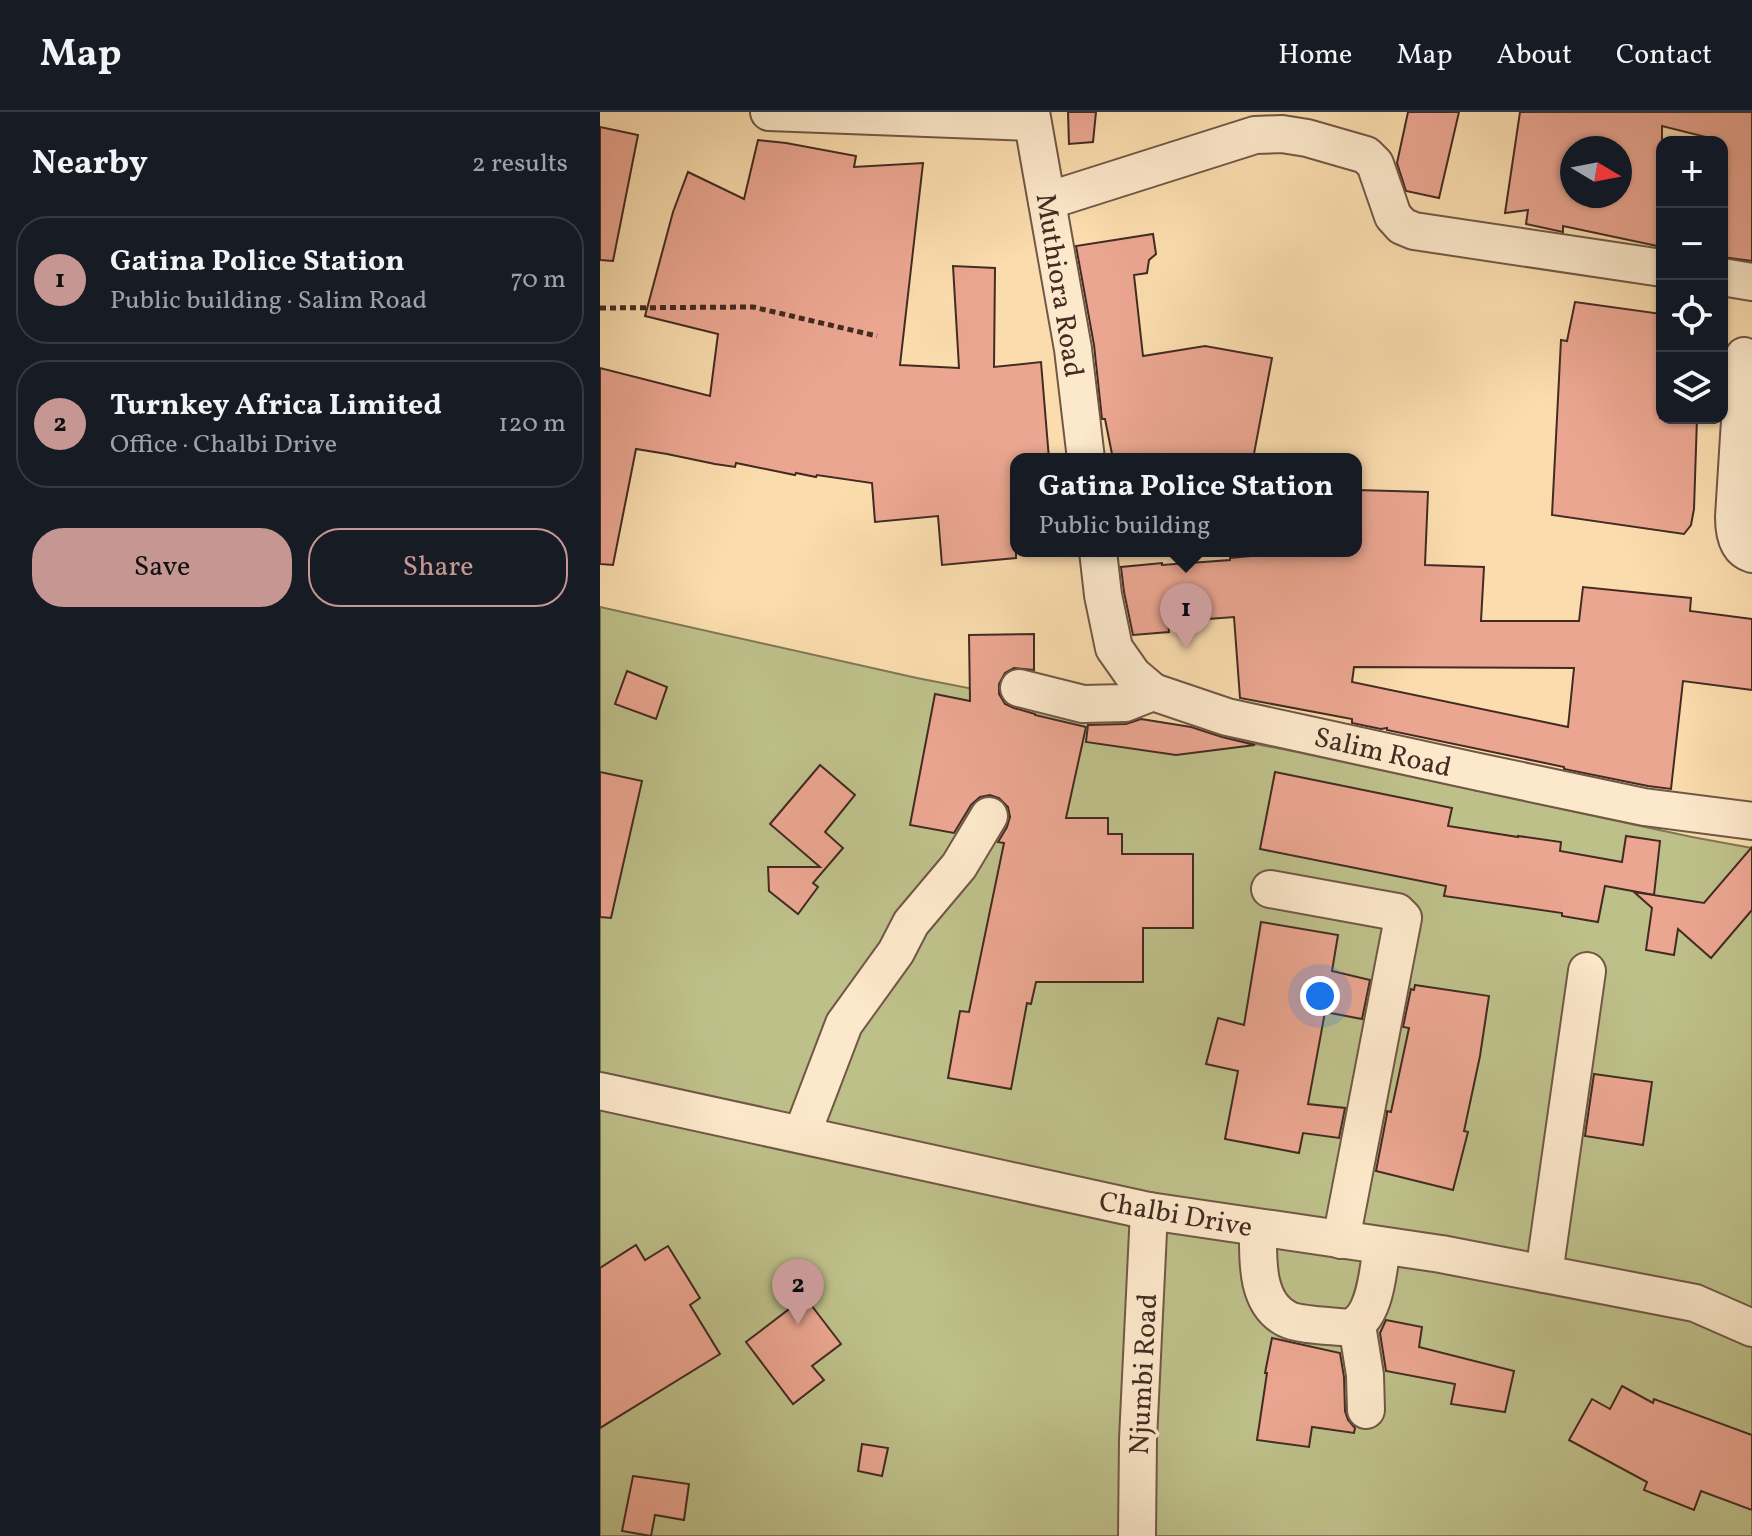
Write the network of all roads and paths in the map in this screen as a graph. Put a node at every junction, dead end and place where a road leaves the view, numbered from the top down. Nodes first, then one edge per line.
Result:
1 (769, 112) edge
2 (1032, 117) edge
3 (1047, 201) junction
4 (1656, 267) edge
5 (1728, 278) edge
6 (1752, 282) edge
7 (600, 308) edge
8 (877, 336) dead end
9 (1744, 356) dead end
10 (1085, 453) edge
11 (1752, 554) edge
12 (1099, 557) edge
13 (1019, 688) dead end
14 (1153, 692) junction
15 (989, 816) dead end
16 (1752, 821) edge
17 (1270, 889) dead end
18 (1587, 971) dead end
19 (600, 1091) edge
20 (802, 1134) junction
21 (1149, 1211) junction
22 (1258, 1228) junction
23 (1341, 1240) junction
24 (1382, 1246) junction
25 (1544, 1274) junction
26 (1357, 1325) junction
27 (1752, 1328) edge
28 (1366, 1410) dead end
29 (1137, 1536) edge

1 - 2 street
2 - 3 street, Muthiora Road
3 - 4 street
3 - 10 street, Muthiora Road
5 - 6 street
7 - 8 path
9 - 11 street
12 - 14 street
13 - 14 street
14 - 16 street, Salim Road
15 - 20 street
17 - 23 street
18 - 25 street
19 - 20 street, Chalbi Drive
20 - 21 street, Chalbi Drive
21 - 22 street, Chalbi Drive
21 - 29 street, Njumbi Road
22 - 23 street, Chalbi Drive
22 - 26 street
23 - 24 street, Chalbi Drive
24 - 25 street, Chalbi Drive
24 - 26 street
25 - 27 street, Chalbi Drive
26 - 28 street

